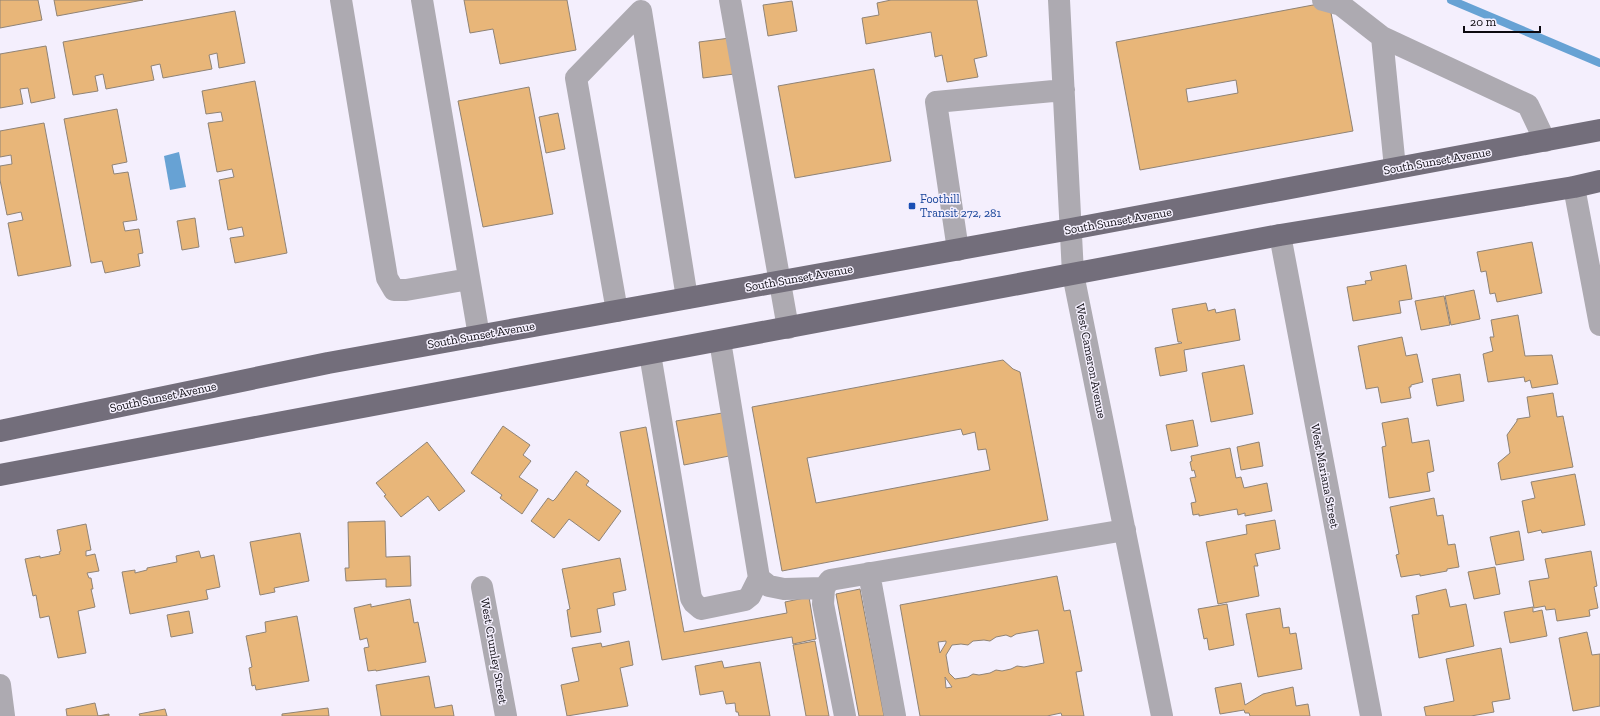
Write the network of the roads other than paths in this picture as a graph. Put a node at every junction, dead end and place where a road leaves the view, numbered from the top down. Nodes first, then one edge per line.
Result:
1 (341, 0) edge
2 (422, 0) edge
3 (730, 0) edge
4 (1059, 0) edge
5 (1323, 0) edge
6 (641, 5) edge
7 (1382, 37) junction
8 (1064, 90) junction
9 (1600, 130) edge
10 (1545, 141) junction
11 (1395, 168) junction
12 (1600, 180) edge
13 (1574, 187) junction
14 (1071, 229) junction
15 (1280, 235) junction
16 (958, 250) junction
17 (1073, 274) junction
18 (469, 278) junction
19 (780, 281) junction
20 (687, 298) junction
21 (617, 311) junction
22 (1600, 325) edge
23 (788, 328) junction
24 (479, 336) junction
25 (720, 341) junction
26 (650, 354) junction
27 (0, 431) edge
28 (0, 475) edge
29 (1125, 530) junction
30 (869, 573) junction
31 (759, 578) junction
32 (482, 587) dead end
33 (824, 588) junction
34 (0, 685) edge
35 (4, 716) edge
36 (506, 716) edge
37 (844, 716) edge
38 (895, 716) edge
39 (1162, 716) edge
40 (1371, 716) edge

1 - 18 street
2 - 18 street
3 - 19 street
4 - 8 street, West Cameron Avenue
5 - 7 street
6 - 20 street
6 - 21 street
7 - 10 street
7 - 11 street
8 - 14 street, West Cameron Avenue
8 - 16 street
9 - 10 main road, South Sunset Avenue
10 - 11 main road, South Sunset Avenue
11 - 14 main road, South Sunset Avenue
12 - 13 main road
13 - 15 main road
13 - 22 street
14 - 16 main road, South Sunset Avenue
14 - 17 street, West Cameron Avenue
15 - 17 main road
15 - 40 street, West Mariana Street
16 - 19 main road, South Sunset Avenue
17 - 23 main road
17 - 29 street, West Cameron Avenue
18 - 24 street
19 - 20 main road, South Sunset Avenue
19 - 23 street
20 - 21 main road, South Sunset Avenue
21 - 24 main road, South Sunset Avenue
23 - 25 main road
24 - 27 main road, South Sunset Avenue
25 - 26 main road
25 - 31 street
26 - 28 main road
26 - 31 street
29 - 30 street
29 - 39 street, West Cameron Avenue
30 - 33 street
30 - 38 street
31 - 33 street
32 - 36 street, West Crumley Street
33 - 37 street
34 - 35 street

